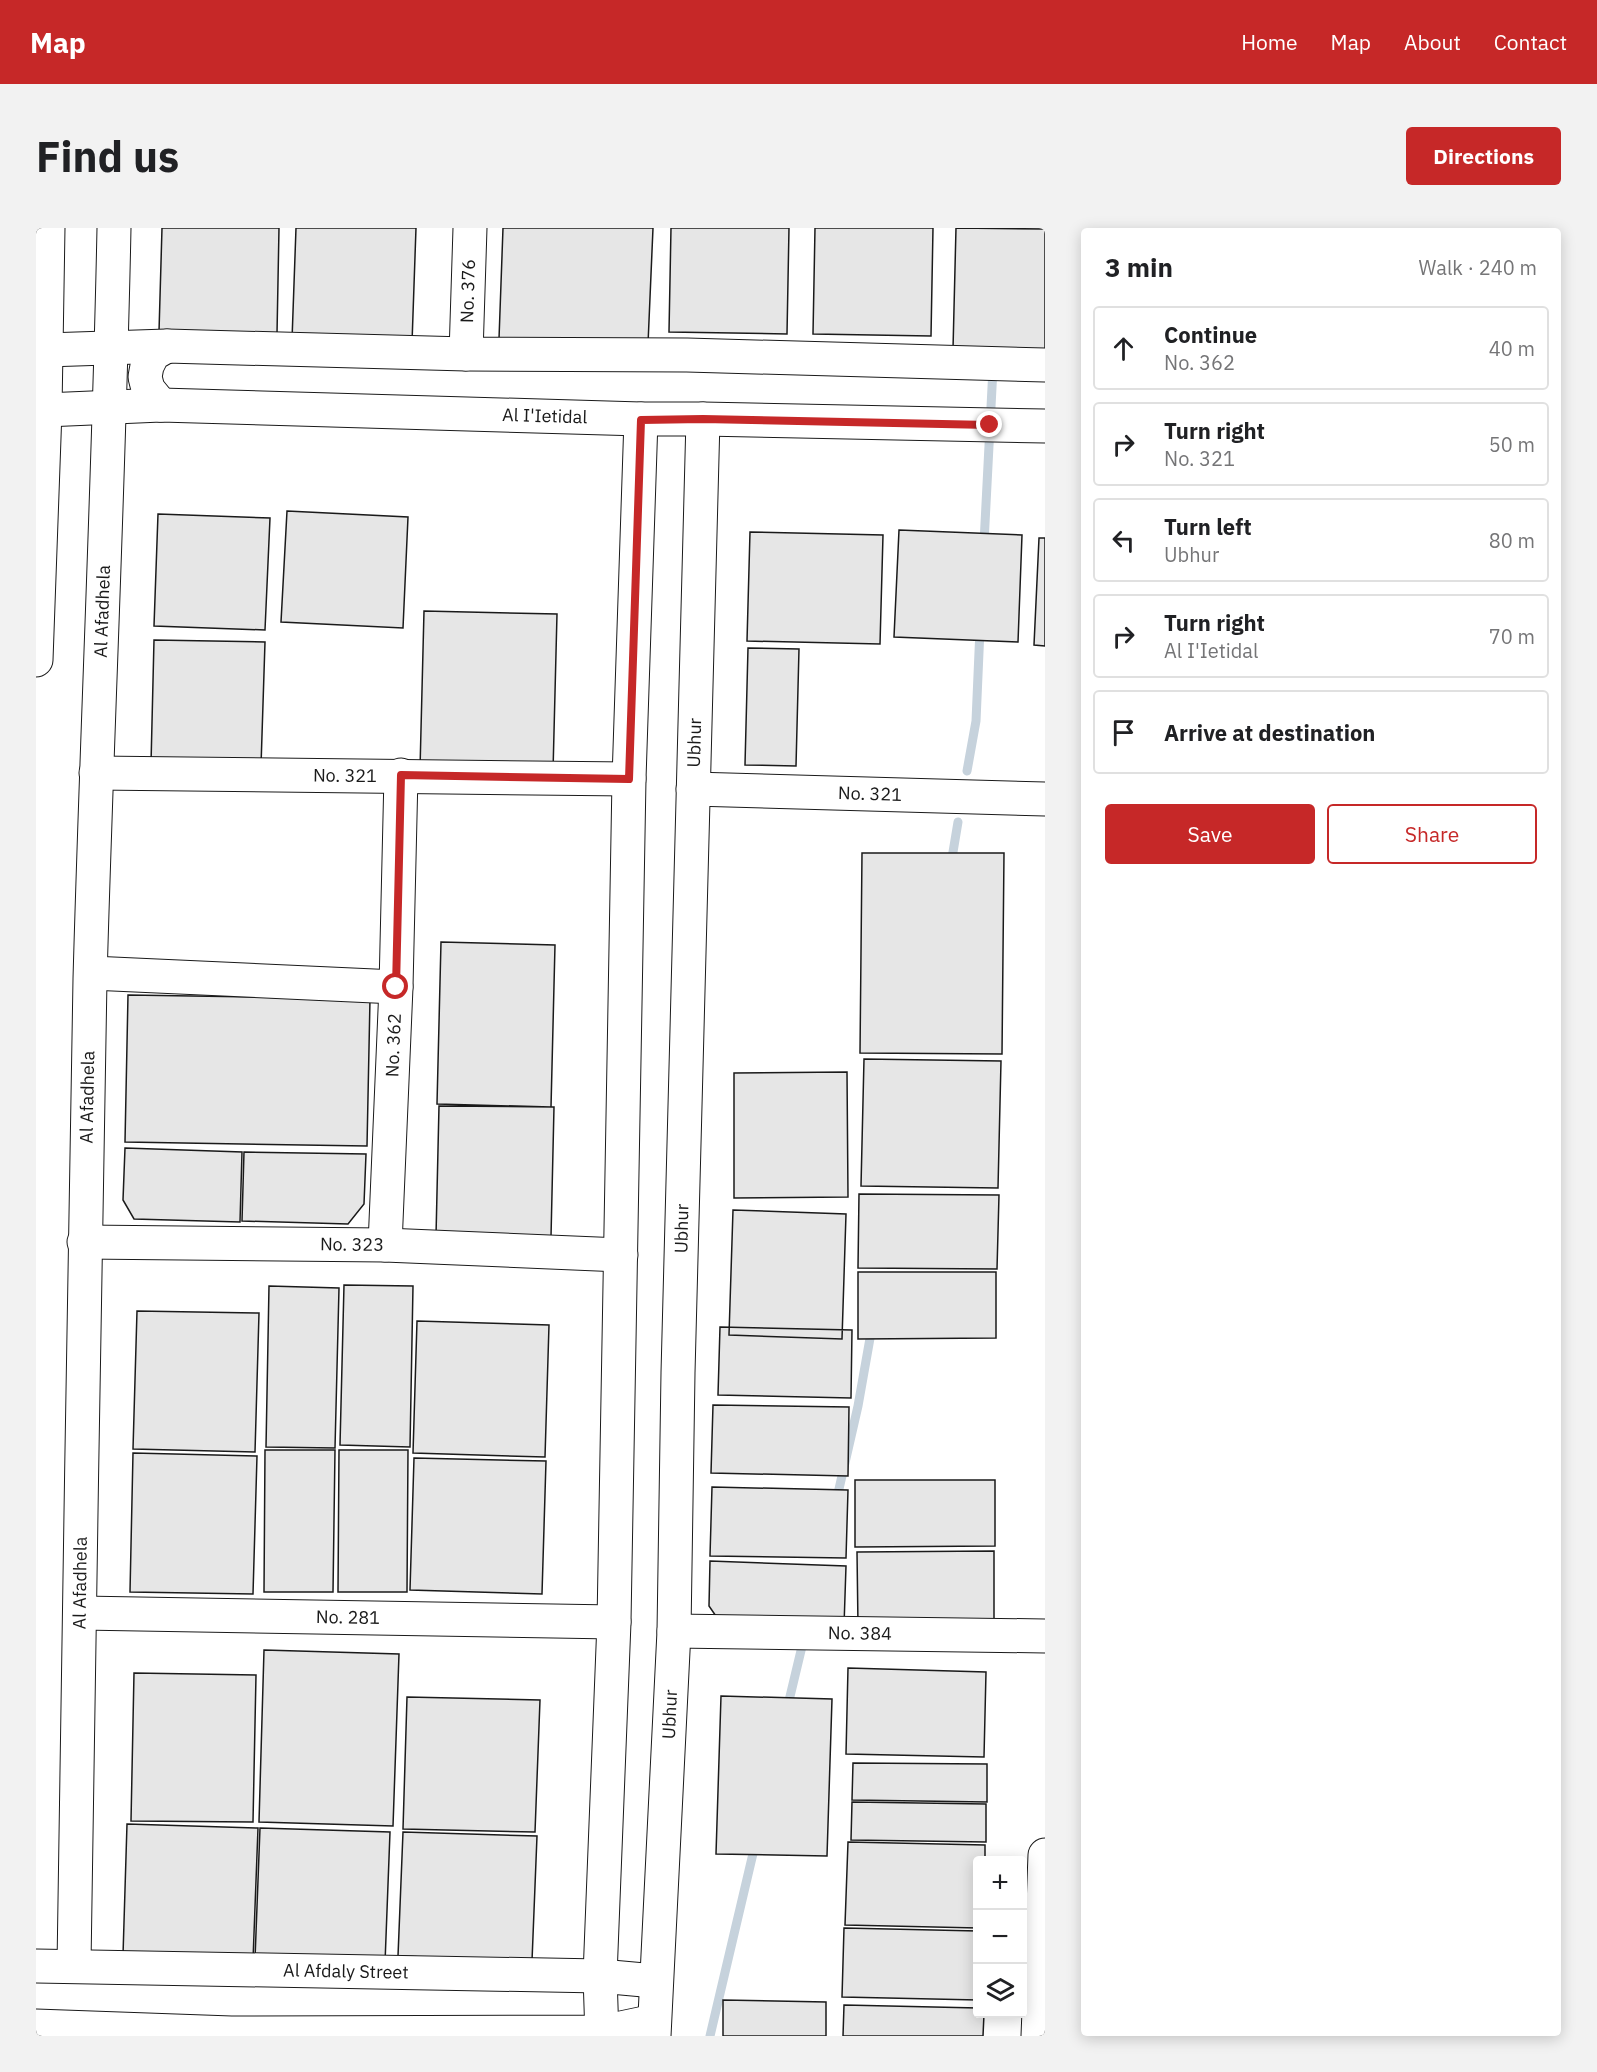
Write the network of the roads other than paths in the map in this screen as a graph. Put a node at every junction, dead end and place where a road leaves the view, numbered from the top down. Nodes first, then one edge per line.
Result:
1 (48, 228) edge
2 (114, 228) edge
3 (471, 228) edge
4 (112, 346) junction
5 (167, 346) junction
6 (46, 350) junction
7 (466, 354) junction
8 (1045, 364) edge
9 (160, 405) junction
10 (110, 408) junction
11 (45, 410) junction
12 (703, 419) junction
13 (641, 420) junction
14 (1045, 426) edge
15 (36, 660) edge
16 (96, 773) junction
17 (401, 775) junction
18 (629, 779) junction
19 (693, 789) junction
20 (1045, 799) edge
21 (91, 973) junction
22 (396, 987) junction
23 (84, 1242) junction
24 (385, 1245) junction
25 (621, 1255) junction
26 (81, 1612) junction
27 (614, 1622) junction
28 (674, 1631) junction
29 (1045, 1636) edge
30 (1045, 1855) edge
31 (74, 1965) junction
32 (36, 1966) edge
33 (600, 1976) junction
34 (655, 1981) junction
35 (36, 2026) edge
36 (654, 2028) edge
37 (231, 2034) edge
38 (602, 2034) edge
39 (1038, 2036) edge

1 - 6 street
2 - 4 street, Al Afadhela
3 - 7 street, No. 376
4 - 5 street
4 - 6 street
4 - 10 street, Al Afadhela
5 - 7 street
5 - 9 street
6 - 11 street
7 - 8 street
9 - 10 street, Al I'Ietidal
9 - 13 street, Al I'Ietidal
10 - 11 street, Al I'Ietidal
10 - 16 street, Al Afadhela
11 - 15 street
12 - 13 street, Al I'Ietidal
12 - 14 street, Al I'Ietidal
12 - 19 street, Ubhur
13 - 18 street
16 - 17 street, No. 321
16 - 21 street, Al Afadhela
17 - 18 street, No. 321
17 - 22 street, No. 362
18 - 25 street
19 - 20 street, No. 321
19 - 28 street, Ubhur
21 - 22 street
21 - 23 street, Al Afadhela
22 - 24 street, No. 362
23 - 24 street, No. 323
23 - 26 street, Al Afadhela
24 - 25 street, No. 323
25 - 27 street
26 - 27 street, No. 281
26 - 31 street, Al Afadhela
27 - 33 street
28 - 29 street, No. 384
28 - 34 street, Ubhur
30 - 39 street
31 - 32 street, Al Afdaly Street
31 - 33 street, Al Afdaly Street
33 - 34 street, Al Afdaly Street
33 - 38 street
34 - 36 street, Ubhur
35 - 37 street
36 - 38 street
37 - 38 street

